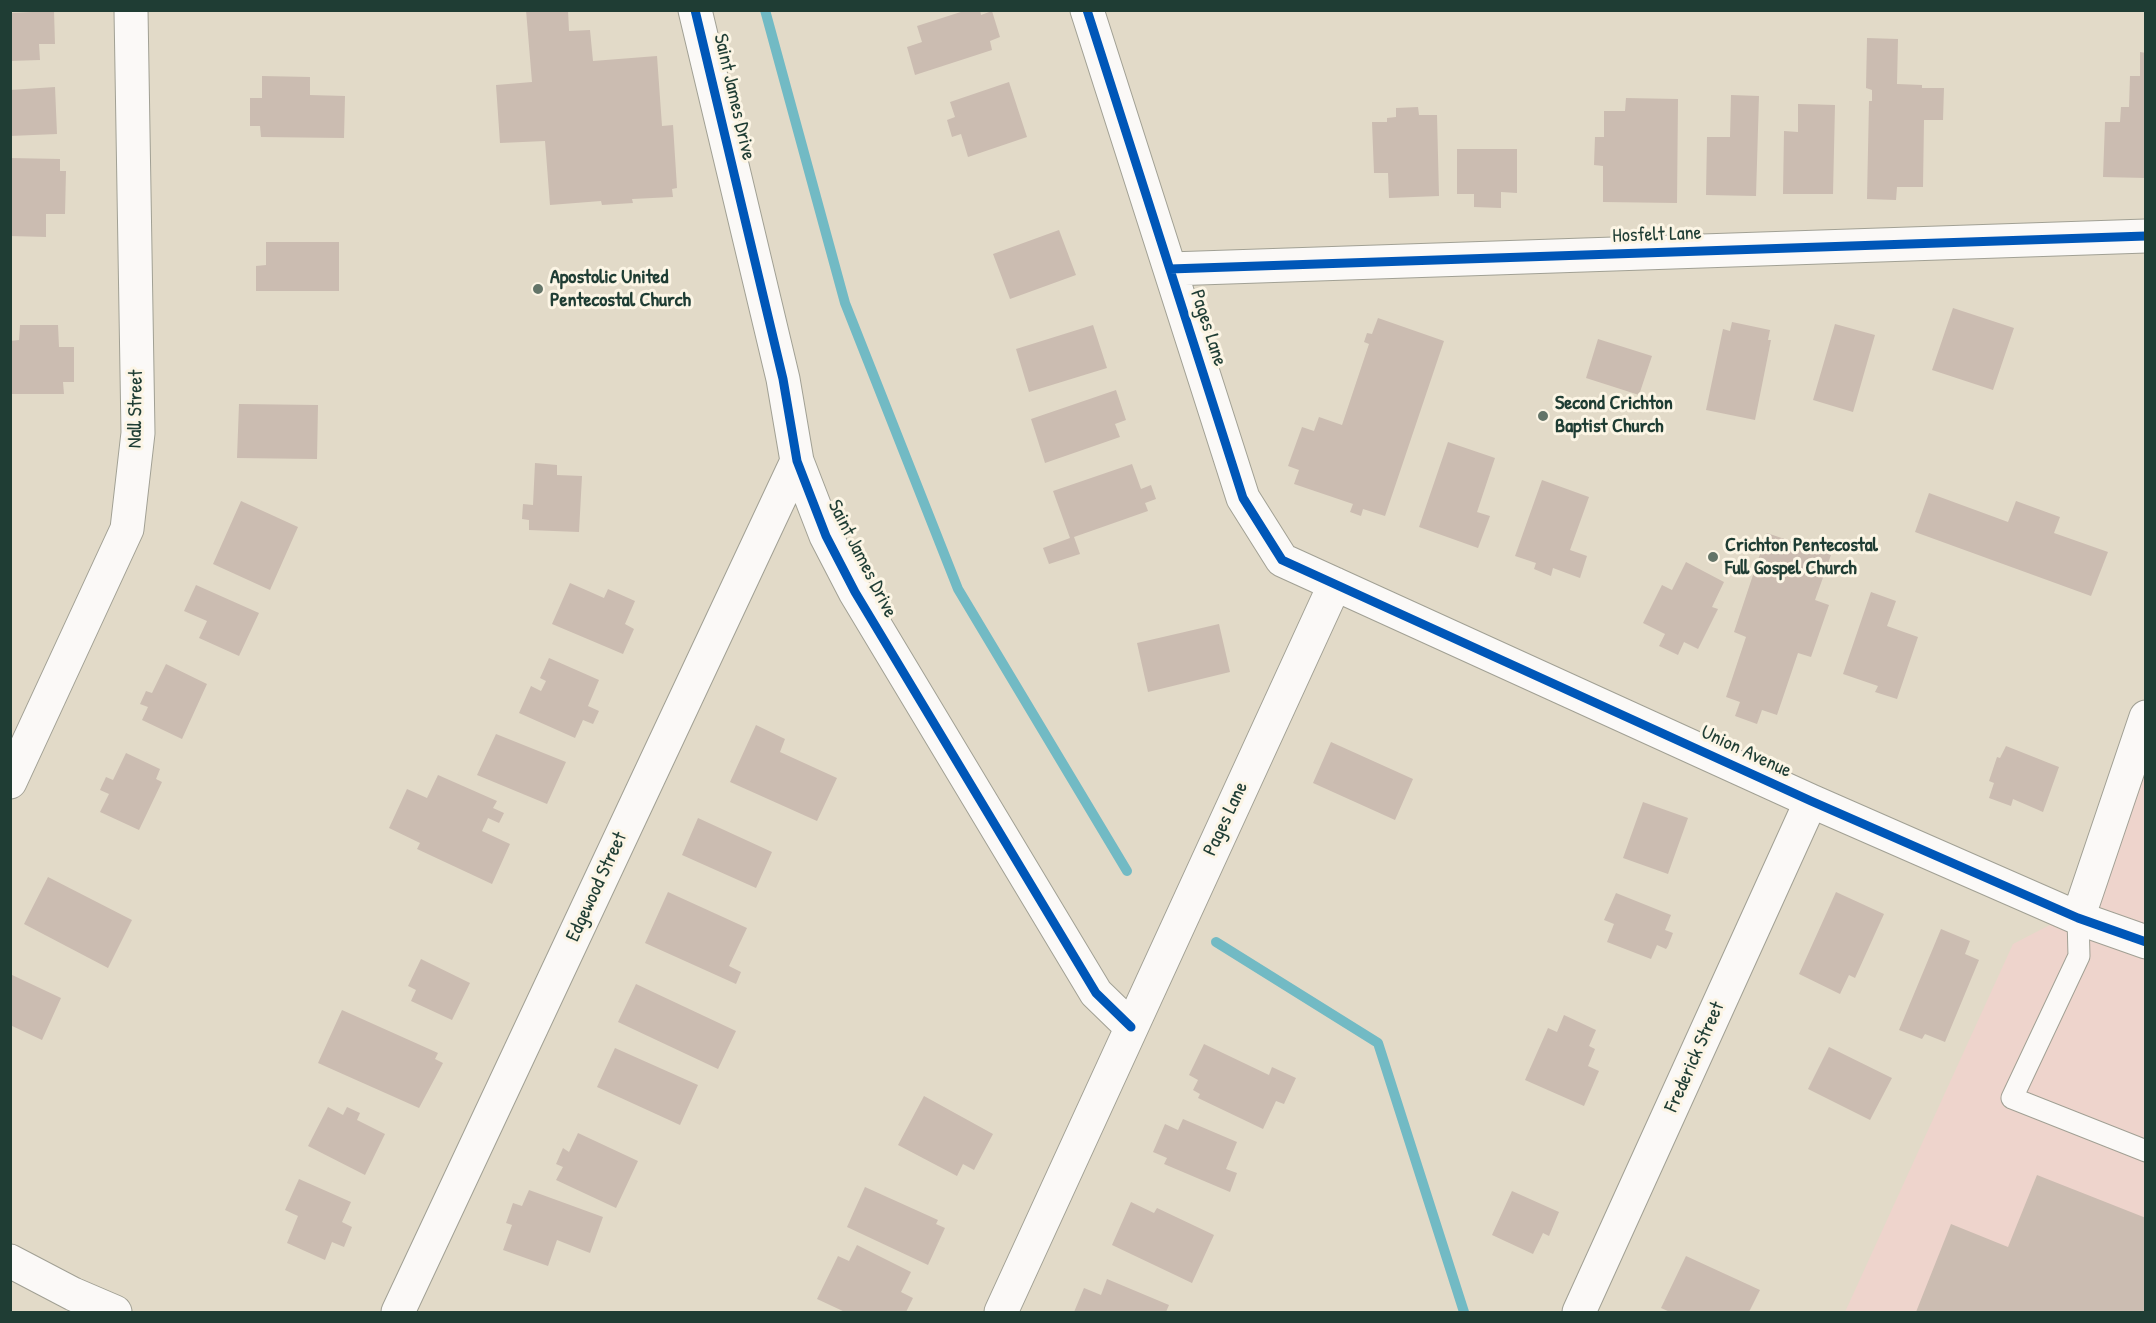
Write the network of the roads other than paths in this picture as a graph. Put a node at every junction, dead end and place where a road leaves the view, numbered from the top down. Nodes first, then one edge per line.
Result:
1 (131, 10) edge
2 (695, 10) edge
3 (1087, 10) edge
4 (2145, 236) edge
5 (1170, 269) junction
6 (797, 461) junction
7 (1335, 584) junction
8 (2145, 717) edge
9 (10, 782) edge
10 (1811, 801) junction
11 (2078, 918) junction
12 (2145, 942) edge
13 (1131, 1027) junction
14 (2145, 1151) edge
15 (10, 1262) edge
16 (115, 1312) edge
17 (398, 1312) edge
18 (1001, 1312) edge
19 (1579, 1312) edge

1 - 9 street, Nall Street
2 - 6 street, Saint James Drive
3 - 5 street, Pages Lane
4 - 5 street, Hosfelt Lane
5 - 7 street, Pages Lane
6 - 13 street, Saint James Drive
6 - 17 street, Edgewood Street
7 - 10 street, Union Avenue
7 - 13 street, Pages Lane
8 - 11 street
10 - 11 street, Union Avenue
10 - 19 street, Frederick Street
11 - 12 street, Union Avenue
11 - 14 lane
13 - 18 street, Pages Lane
15 - 16 street

